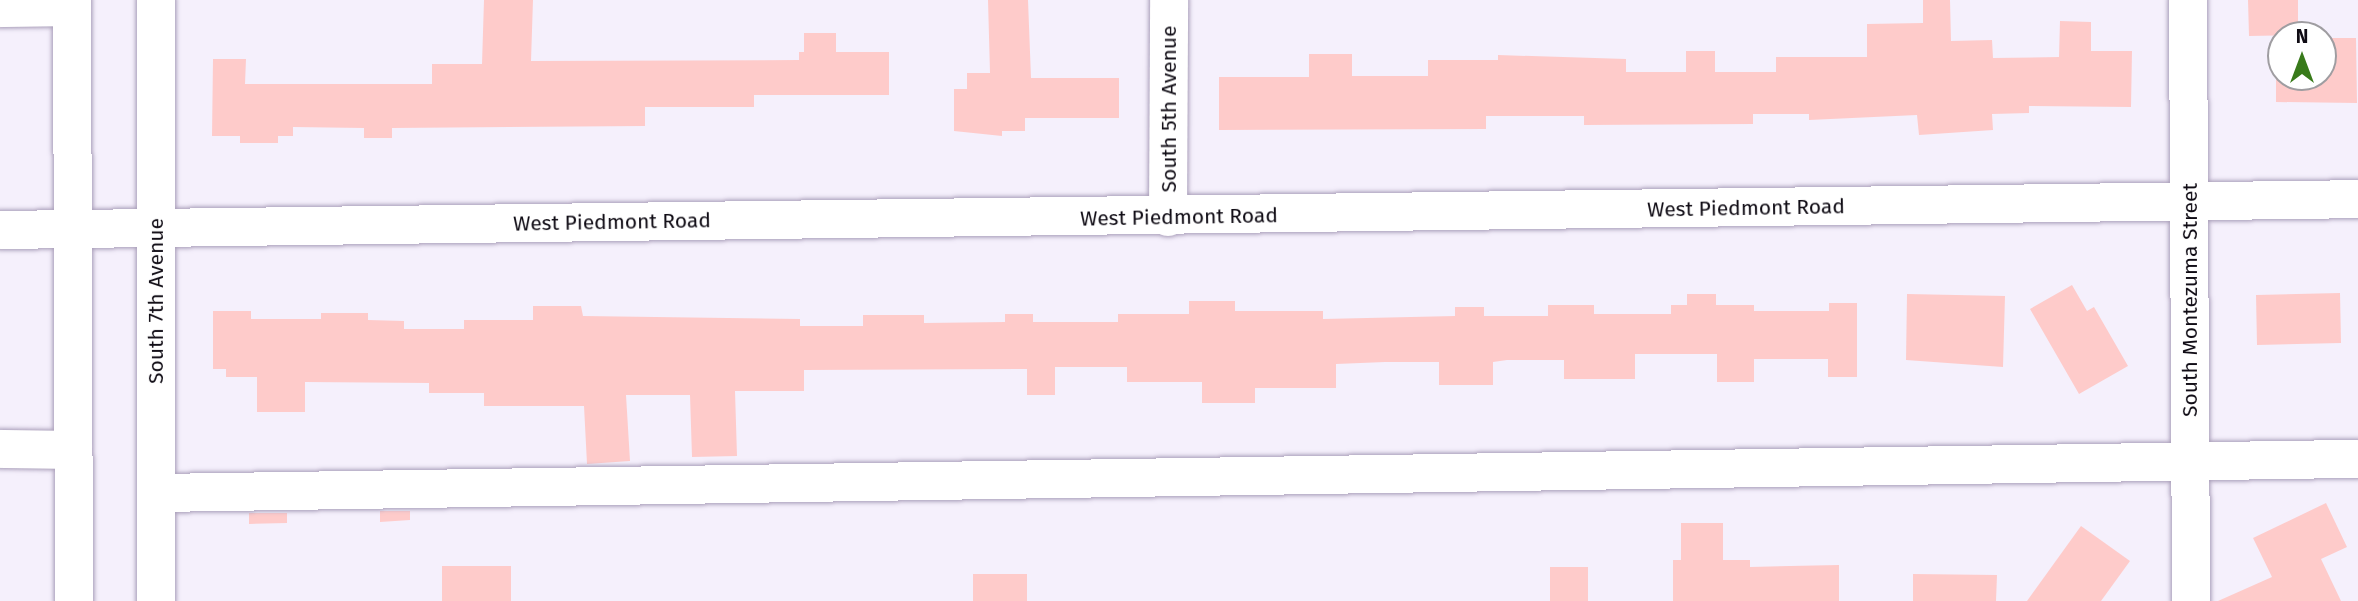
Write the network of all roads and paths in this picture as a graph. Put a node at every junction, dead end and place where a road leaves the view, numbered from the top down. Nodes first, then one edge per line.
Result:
1 (156, 0) edge
2 (1169, 0) edge
3 (2188, 0) edge
4 (72, 4) edge
5 (0, 8) edge
6 (2358, 199) edge
7 (2190, 201) junction
8 (1168, 217) junction
9 (156, 226) junction
10 (0, 230) edge
11 (74, 230) junction
12 (0, 449) edge
13 (73, 450) junction
14 (2358, 459) edge
15 (2190, 461) junction
16 (158, 493) junction
17 (74, 601) edge
18 (156, 601) edge
19 (2191, 601) edge

1 - 9 street, South 7th Avenue
2 - 8 street, South 5th Avenue
3 - 7 street, South Montezuma Street
4 - 5 street
4 - 11 street
6 - 7 street, West Piedmont Road
7 - 8 street, West Piedmont Road
7 - 15 street, South Montezuma Street
8 - 9 street, West Piedmont Road
9 - 11 street, West Piedmont Road
9 - 16 street, South 7th Avenue
10 - 11 street, West Piedmont Road
11 - 13 street
12 - 13 street
13 - 17 street
14 - 15 street
15 - 16 street
15 - 19 street, South Montezuma Street
16 - 18 street, South 7th Avenue

